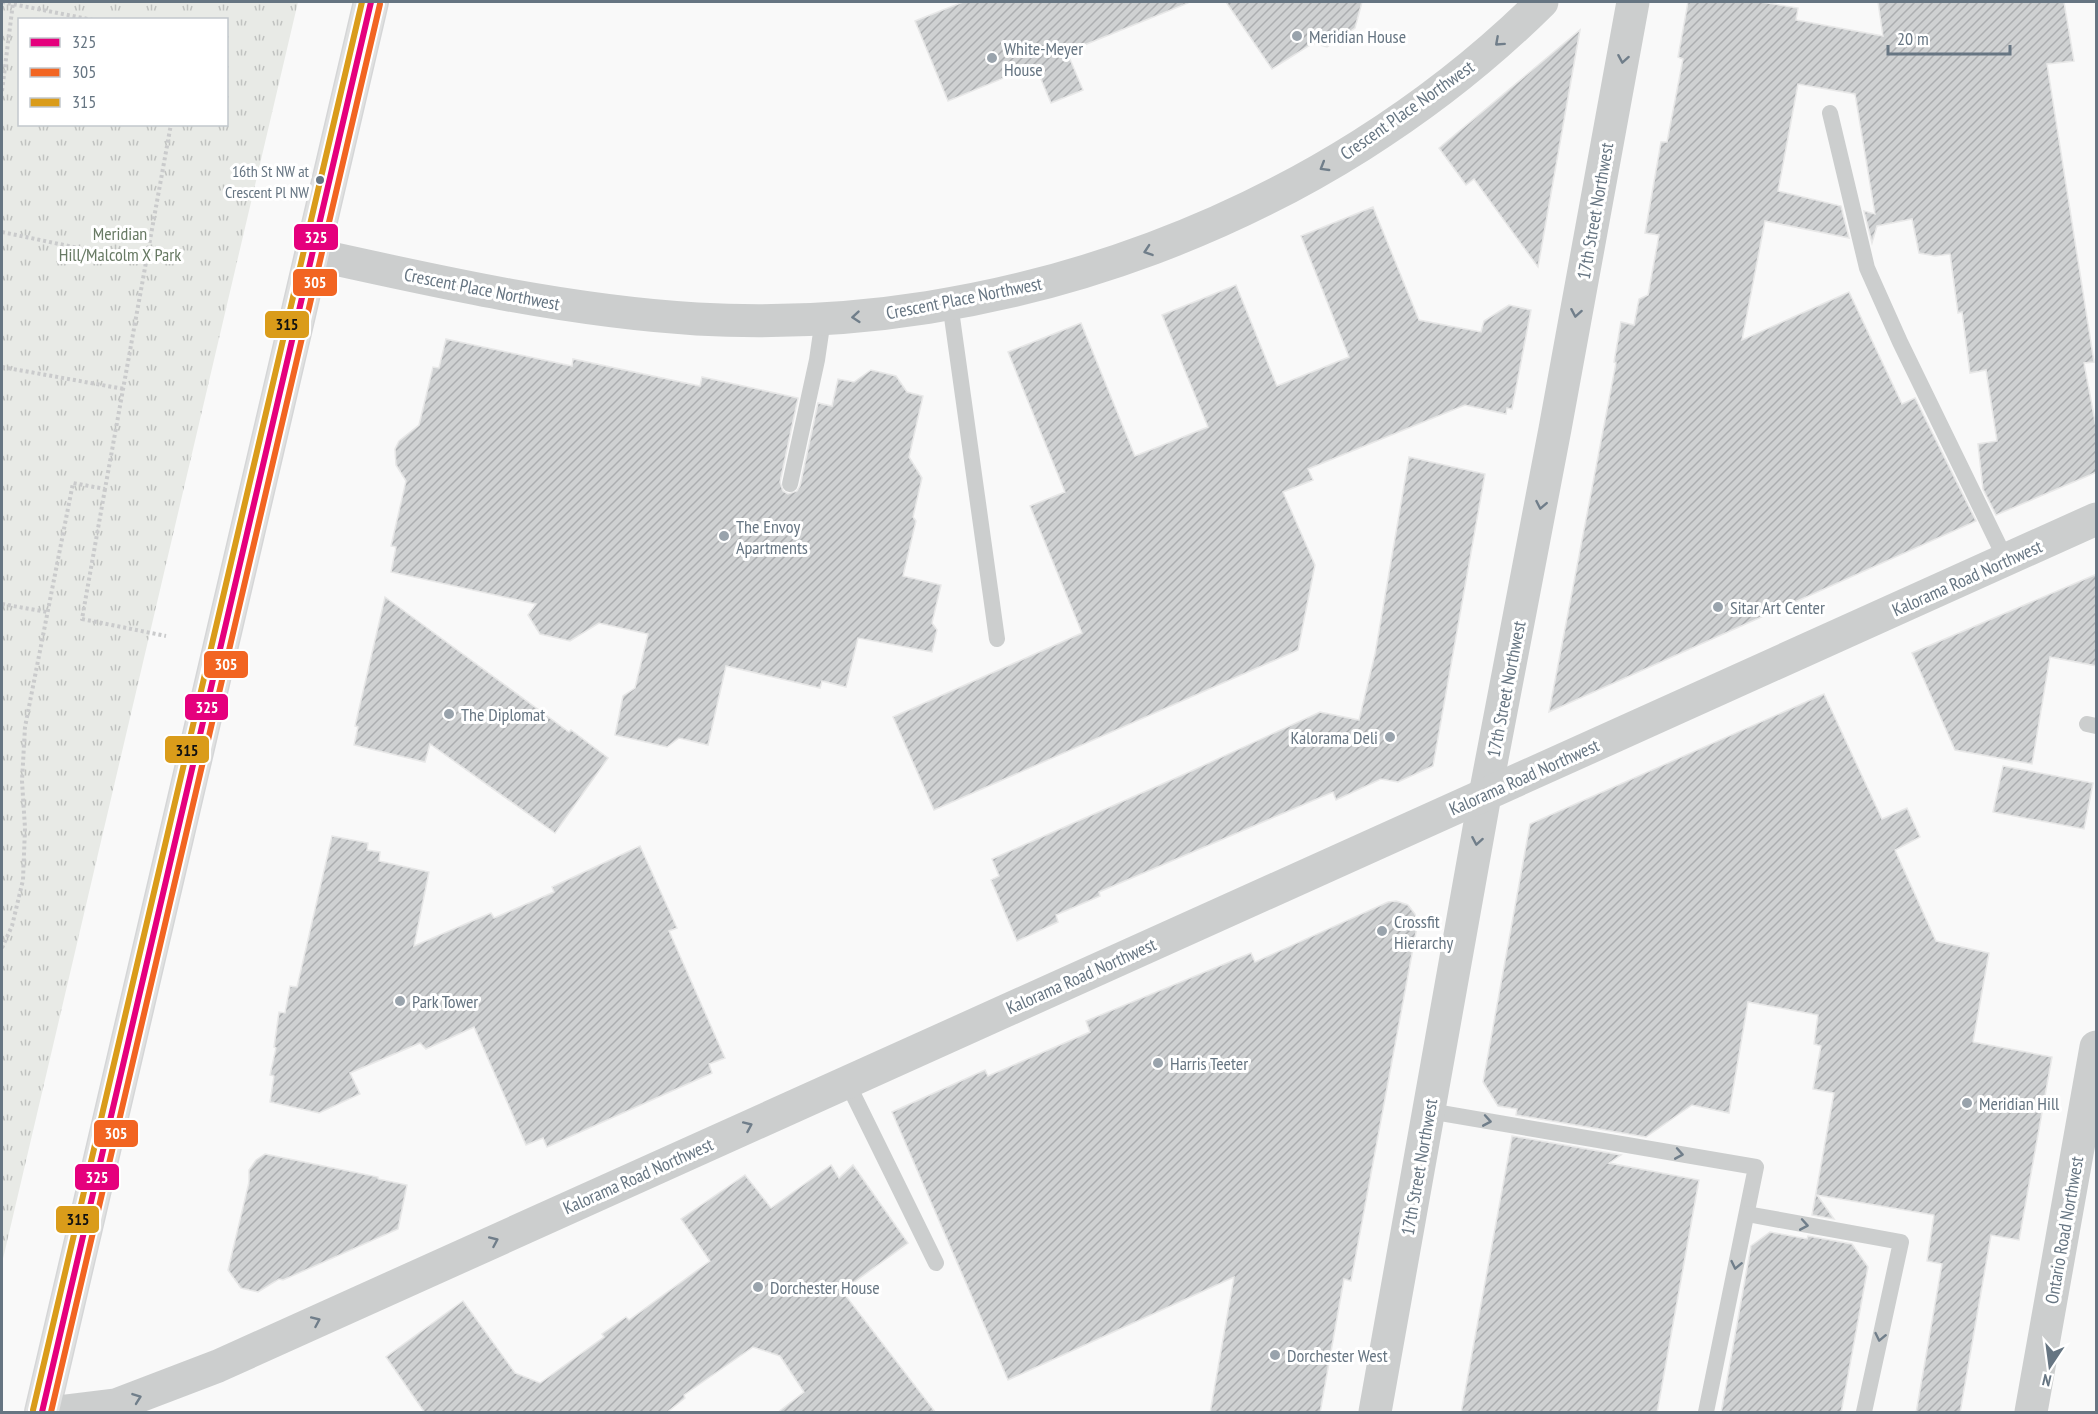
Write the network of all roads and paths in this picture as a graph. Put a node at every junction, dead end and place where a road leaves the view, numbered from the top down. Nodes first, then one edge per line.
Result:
1 (2, 2) edge
2 (371, 2) edge
3 (1542, 2) edge
4 (1633, 2) edge
5 (13, 3) edge
6 (84, 18) edge
7 (2, 92) edge
8 (1830, 113) dead end
9 (171, 126) edge
10 (2, 232) edge
11 (312, 254) junction
12 (145, 262) junction
13 (950, 303) junction
14 (823, 319) junction
15 (2, 367) edge
16 (124, 388) junction
17 (790, 484) dead end
18 (105, 489) junction
19 (2097, 519) edge
20 (2006, 560) junction
21 (2, 604) edge
22 (47, 612) junction
23 (166, 636) dead end
24 (997, 639) dead end
25 (1485, 795) junction
26 (2, 948) edge
27 (2097, 1047) edge
28 (847, 1082) junction
29 (2093, 1083) edge
30 (1429, 1111) junction
31 (1747, 1214) junction
32 (936, 1263) dead end
33 (42, 1413) edge
34 (59, 1413) edge
35 (1375, 1413) edge
36 (1706, 1413) edge
37 (1864, 1413) edge
38 (2031, 1413) edge

1 - 5 path
2 - 11 main road
3 -> 13 street, Crescent Place Northwest
4 -> 25 street, 17th Street Northwest
5 - 6 path
5 - 7 path
8 - 20 lane
9 - 12 path
10 - 12 path
11 - 14 street, Crescent Place Northwest
11 - 33 main road
12 - 16 path
13 -> 14 street, Crescent Place Northwest
13 - 24 lane
14 - 17 lane
15 - 16 path
16 - 18 path
18 - 22 path
18 - 23 path
19 - 20 street, Kalorama Road Northwest
20 - 25 street, Kalorama Road Northwest
21 - 22 path
22 - 26 path
25 - 28 street, Kalorama Road Northwest
25 -> 30 street, 17th Street Northwest
27 - 29 street, Ontario Road Northwest
28 - 32 lane
34 -> 28 street, Kalorama Road Northwest
29 - 38 street, Ontario Road Northwest
30 -> 31 lane
30 - 35 street, 17th Street Northwest
31 -> 36 lane
31 -> 37 lane

